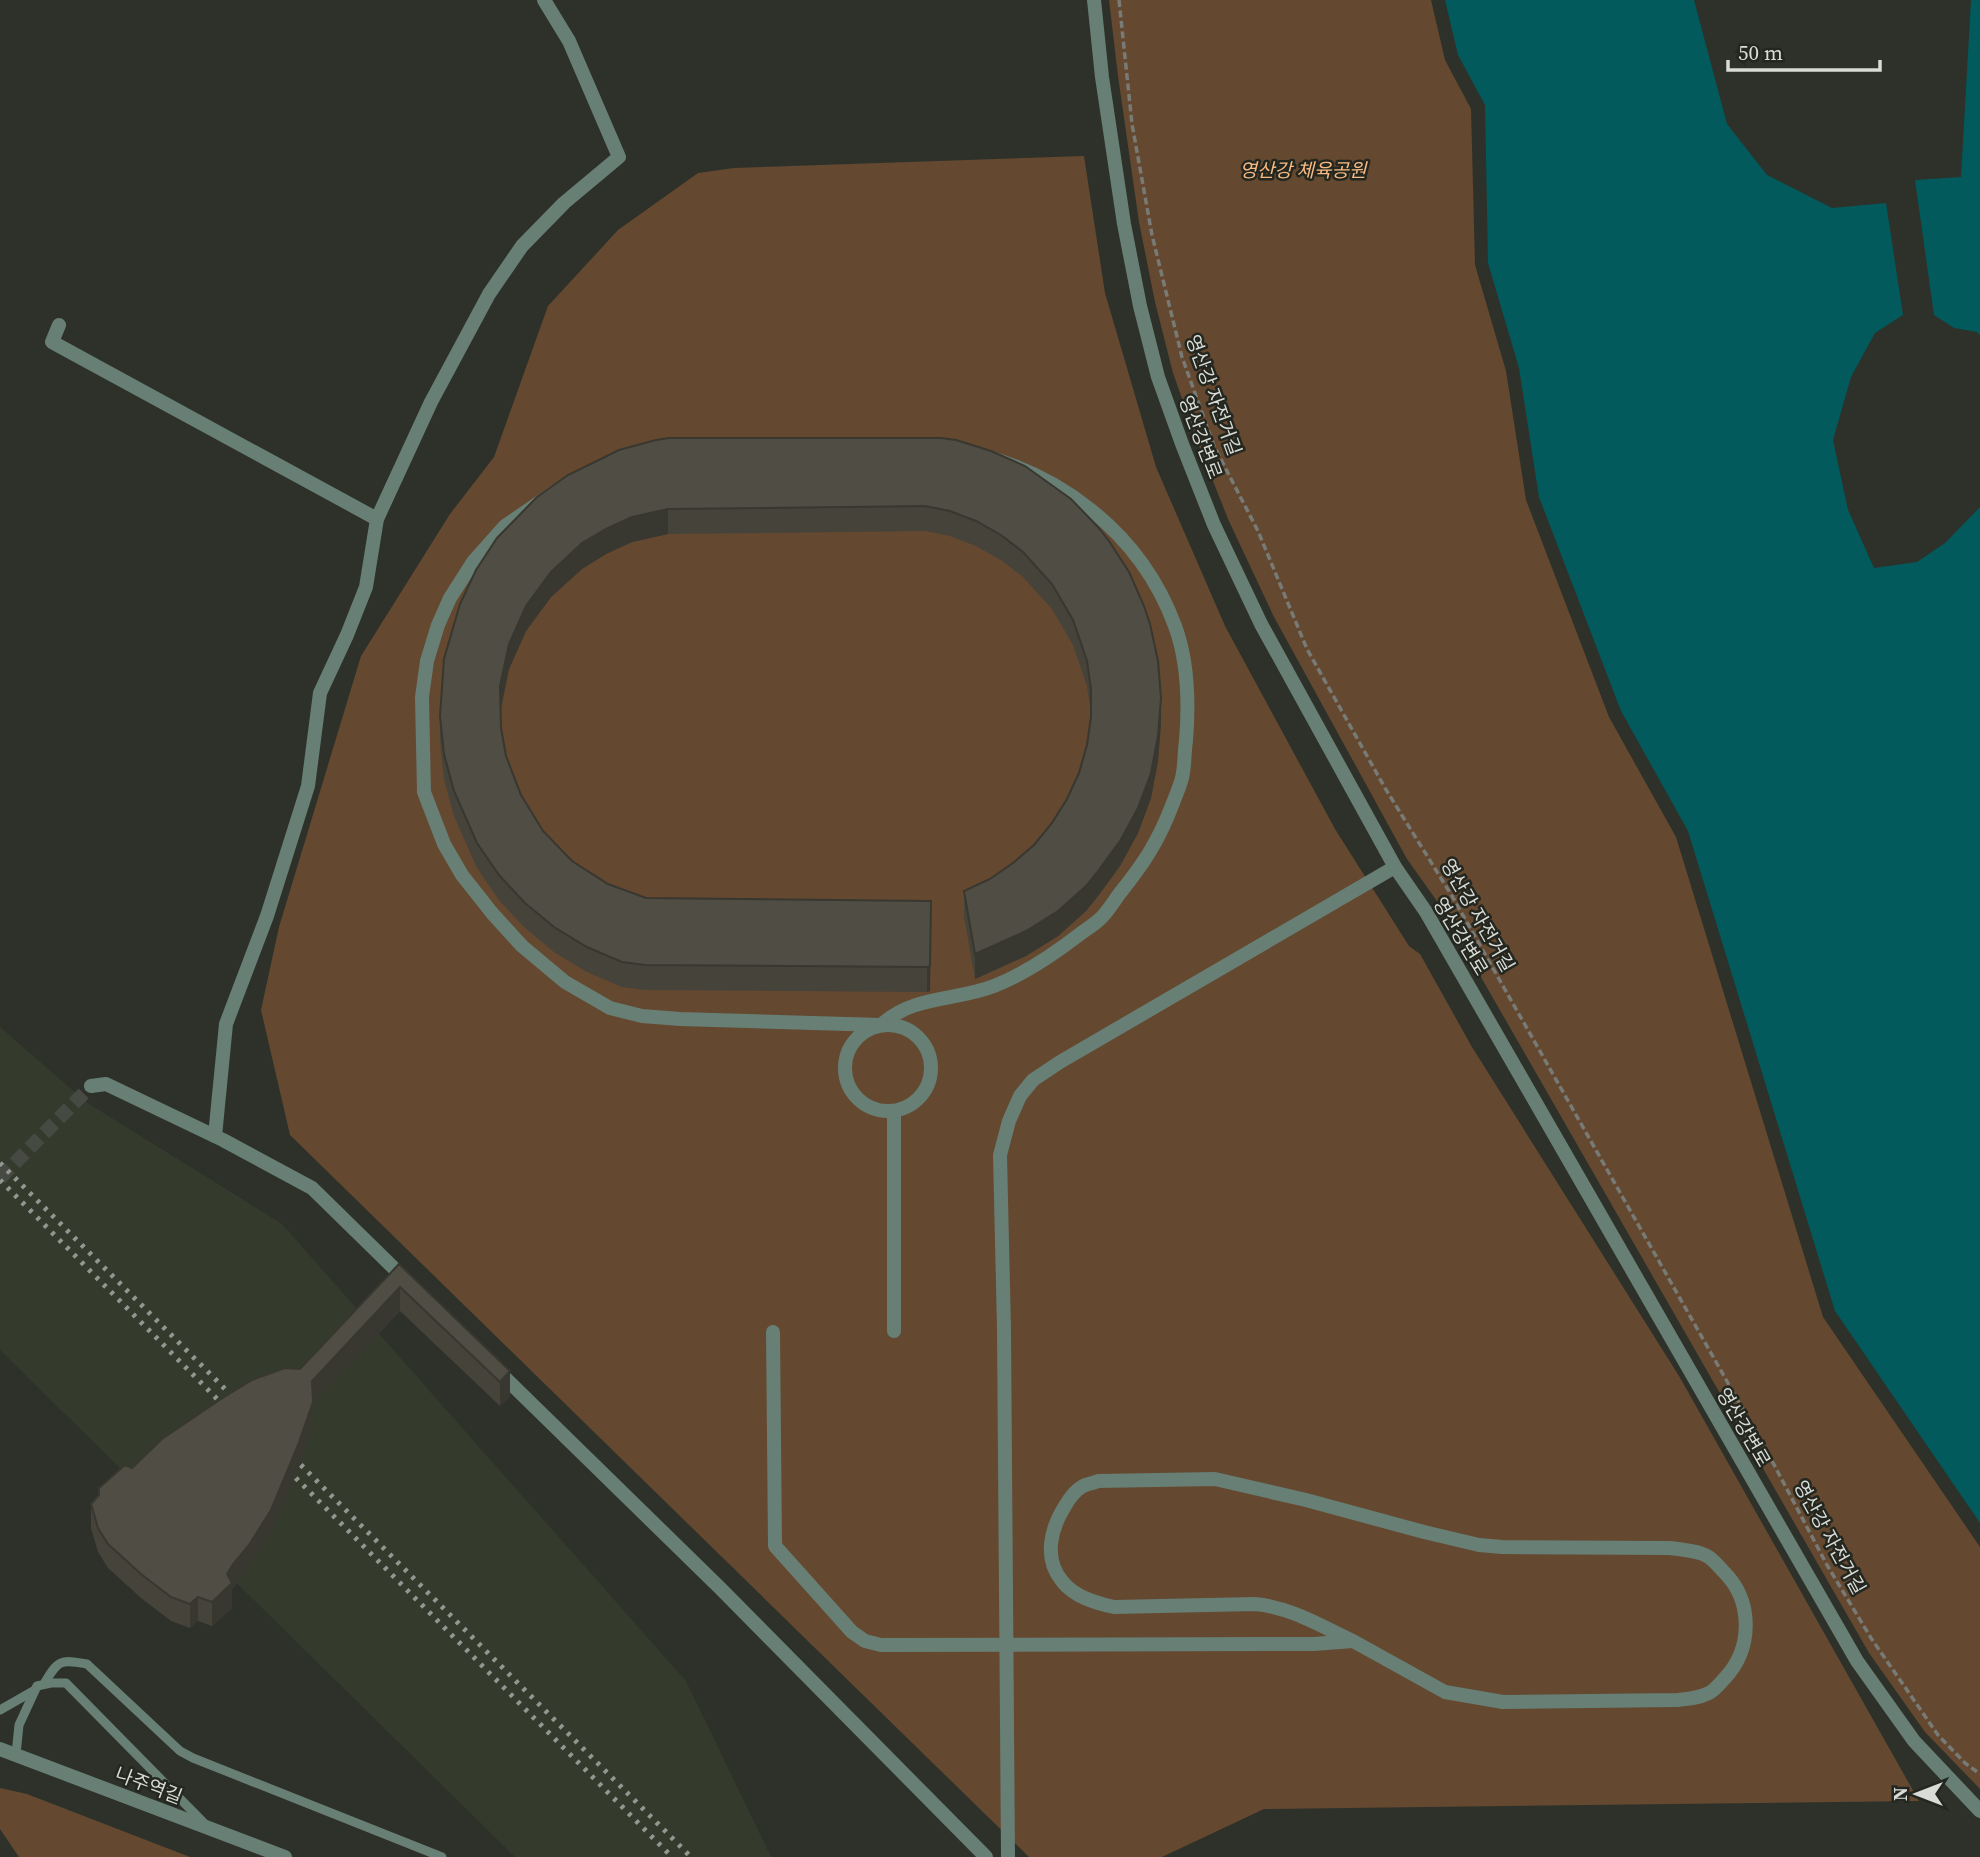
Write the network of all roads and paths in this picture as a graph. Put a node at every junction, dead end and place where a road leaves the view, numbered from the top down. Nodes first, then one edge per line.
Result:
1 (544, 0) edge
2 (1094, 0) edge
3 (1119, 0) edge
4 (59, 325) dead end
5 (377, 519) junction
6 (1395, 867) junction
7 (881, 1025) junction
8 (91, 1086) dead end
9 (894, 1111) junction
10 (215, 1136) junction
11 (422, 1295) edge
12 (894, 1331) dead end
13 (773, 1332) dead end
14 (491, 1364) edge
15 (1353, 1641) junction
16 (1005, 1646) junction
17 (44, 1684) junction
18 (35, 1690) junction
19 (0, 1710) edge
20 (0, 1749) edge
21 (16, 1754) junction
22 (1980, 1774) edge
23 (1980, 1811) edge
24 (210, 1829) junction
25 (285, 1857) edge
26 (442, 1857) edge
27 (986, 1857) edge
28 (1008, 1857) edge

1 - 5 street
2 - 6 street, 영산강변로
3 - 22 path, 영산강 자전거길
4 - 5 street
5 - 10 street
6 - 16 street
6 - 23 street, 영산강변로
7 - 7 street
7 - 9 street
7 - 9 street
8 - 10 street
9 - 12 street
10 - 11 street
13 - 16 street
14 - 27 street
15 - 15 street
15 - 16 street
16 - 28 street
17 - 18 lane
17 - 24 lane
17 - 26 lane
18 - 19 lane
18 - 21 lane
20 - 21 street, 나주역길
21 - 24 street, 나주역길
24 - 25 street, 나주역길

